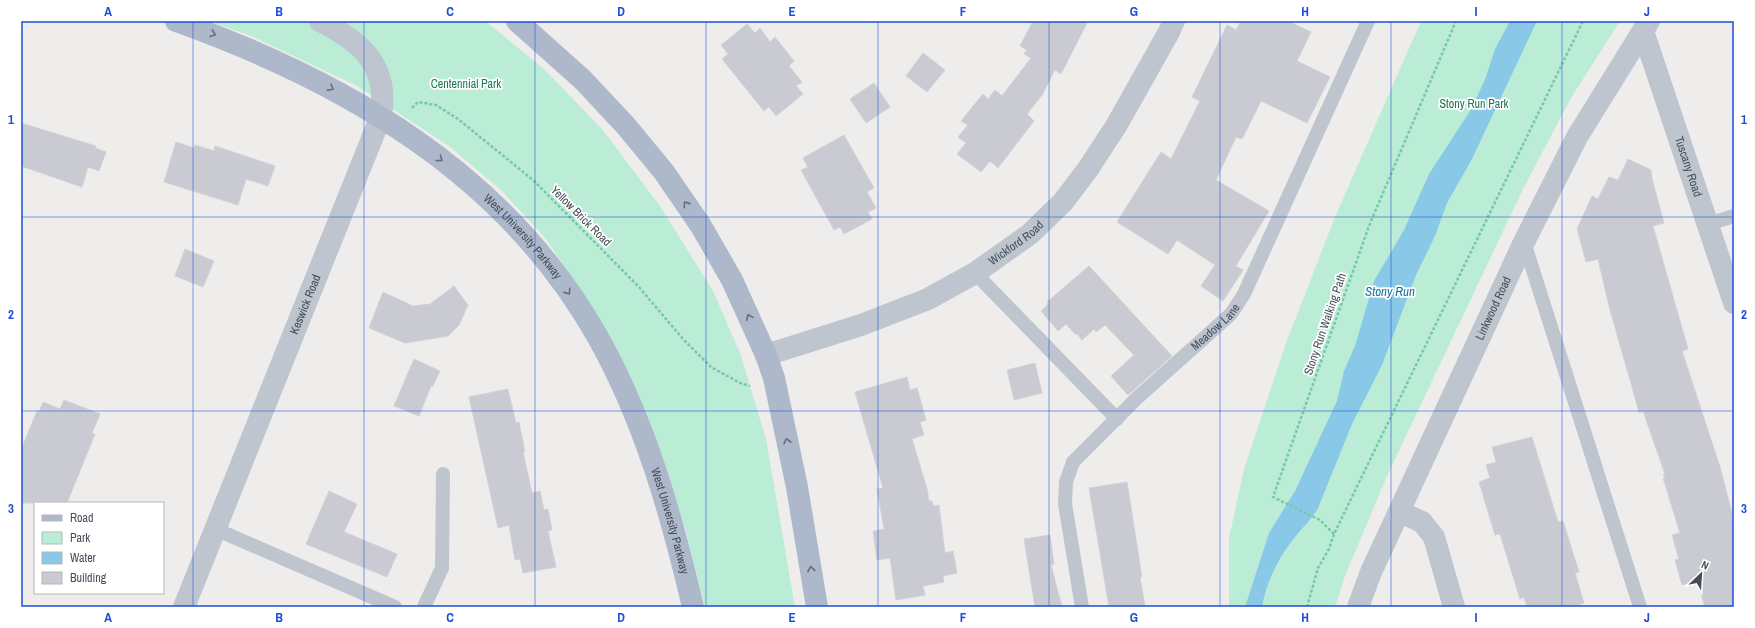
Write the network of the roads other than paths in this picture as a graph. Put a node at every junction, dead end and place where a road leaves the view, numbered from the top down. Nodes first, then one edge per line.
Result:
1 (176, 21) edge
2 (320, 21) edge
3 (517, 21) edge
4 (1174, 21) edge
5 (1368, 21) edge
6 (1646, 26) edge
7 (381, 116) junction
8 (1734, 216) edge
9 (1708, 224) junction
10 (1524, 242) junction
11 (975, 273) junction
12 (1734, 303) edge
13 (766, 355) junction
14 (1116, 419) junction
15 (443, 474) dead end
16 (1400, 512) junction
17 (215, 529) junction
18 (184, 607) edge
19 (395, 607) edge
20 (424, 607) edge
21 (693, 607) edge
22 (817, 607) edge
23 (1082, 607) edge
24 (1358, 607) edge
25 (1454, 607) edge
26 (1640, 607) edge

1 -> 7 main road, West University Parkway
2 - 7 street, Keswick Road
13 -> 3 main road
4 - 11 street, Wickford Road
5 - 14 lane, Meadow Lane
6 - 9 street, Tuscany Road
6 - 10 street, Linkwood Road
7 - 17 street, Keswick Road
7 -> 21 main road, West University Parkway
8 - 9 lane
9 - 12 street, Tuscany Road
10 - 16 street, Linkwood Road
10 - 26 lane
11 - 13 street, Wickford Road
11 - 14 lane
22 -> 13 main road
14 - 23 lane, Meadow Lane
15 - 20 lane
16 - 24 street, Linkwood Road
16 - 25 street
17 - 18 street, Keswick Road
17 - 19 lane

